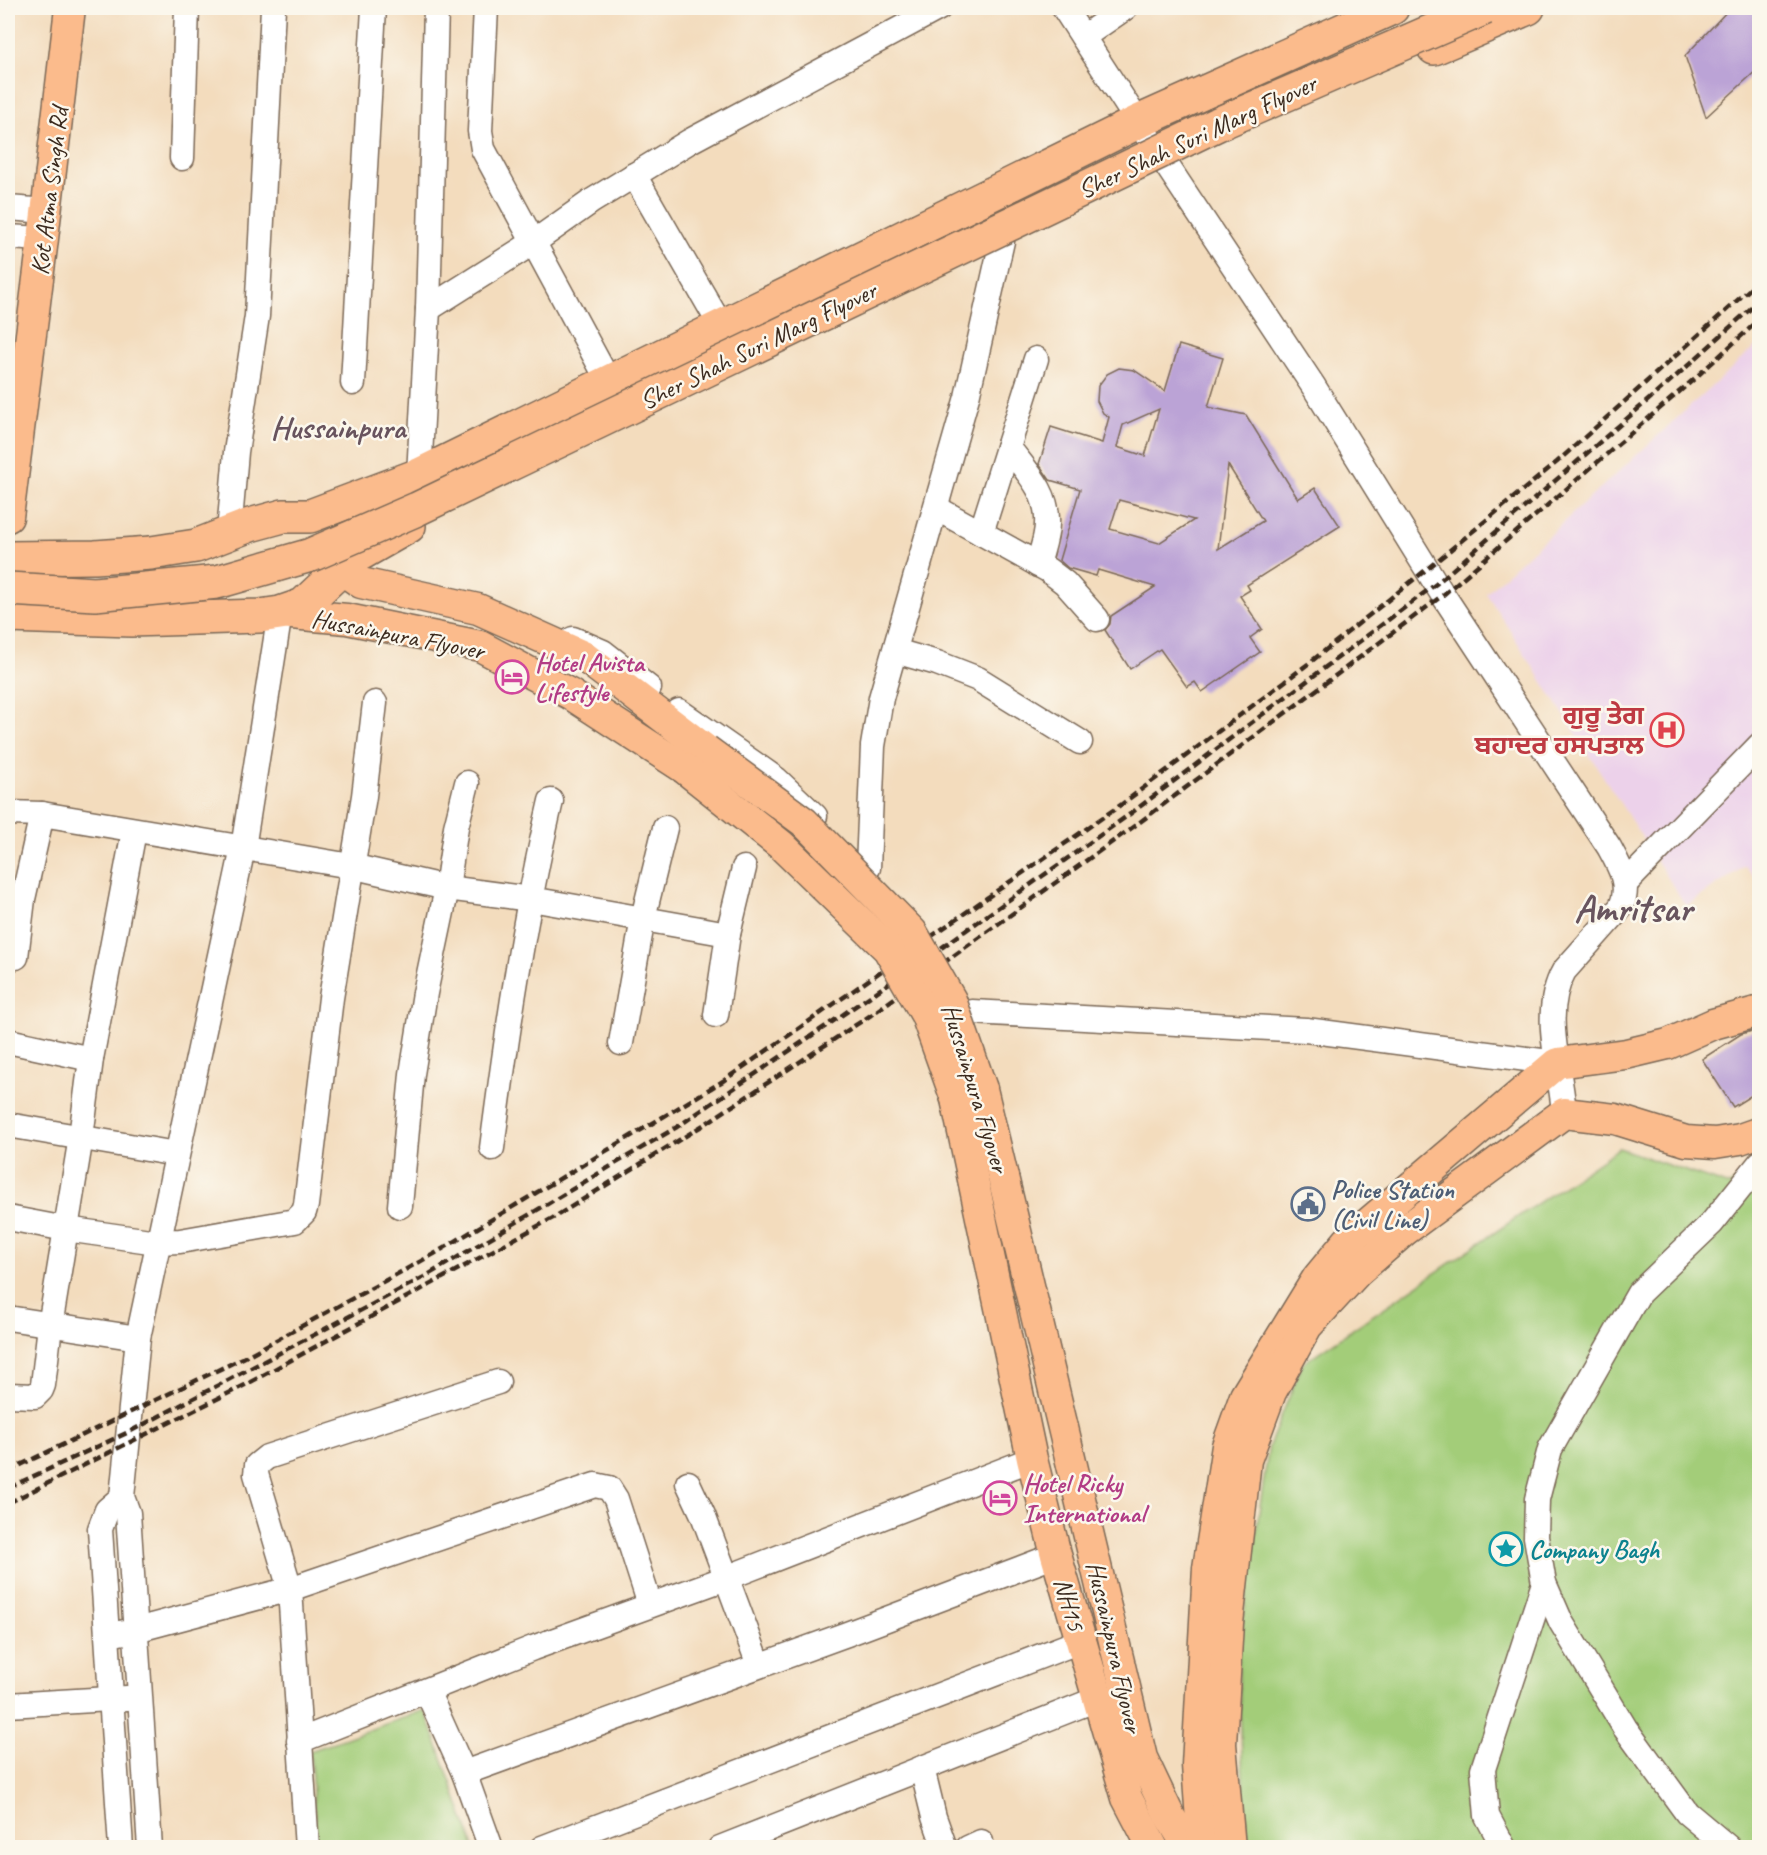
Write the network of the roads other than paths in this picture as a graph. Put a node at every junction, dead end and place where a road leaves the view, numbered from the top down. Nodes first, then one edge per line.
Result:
1 (70, 8) edge
2 (187, 8) edge
3 (273, 8) edge
4 (374, 8) edge
5 (436, 8) edge
6 (486, 8) edge
7 (939, 8) edge
8 (1064, 8) edge
9 (1125, 8) edge
10 (1392, 8) edge
11 (1430, 8) edge
12 (1485, 8) edge
13 (1528, 8) edge
14 (1083, 37) junction
15 (1138, 122) junction
16 (182, 158) dead end
17 (1166, 163) junction
18 (634, 175) junction
19 (8, 208) edge
20 (45, 225) junction
21 (8, 237) edge
22 (1002, 241) junction
23 (534, 242) junction
24 (428, 309) junction
25 (721, 326) junction
26 (1036, 359) dead end
27 (609, 382) junction
28 (353, 383) dead end
29 (1008, 447) junction
30 (419, 475) junction
31 (936, 508) junction
32 (310, 516) junction
33 (8, 517) edge
34 (229, 533) junction
35 (981, 533) junction
36 (196, 546) junction
37 (8, 558) edge
38 (1038, 565) junction
39 (333, 569) junction
40 (8, 570) edge
41 (8, 590) edge
42 (425, 597) junction
43 (280, 613) junction
44 (8, 616) edge
45 (210, 617) junction
46 (1097, 619) dead end
47 (895, 651) junction
48 (375, 703) dead end
49 (1080, 742) dead end
50 (1760, 745) edge
51 (695, 759) junction
52 (467, 783) dead end
53 (552, 801) dead end
54 (8, 813) edge
55 (42, 814) junction
56 (665, 828) dead end
57 (134, 831) junction
58 (243, 849) junction
59 (351, 866) junction
60 (744, 868) dead end
61 (1626, 884) junction
62 (447, 888) junction
63 (531, 899) junction
64 (643, 918) junction
65 (728, 934) junction
66 (16, 957) dead end
67 (1760, 1011) edge
68 (972, 1012) dead end
69 (716, 1015) dead end
70 (8, 1041) edge
71 (621, 1043) dead end
72 (91, 1059) junction
73 (1557, 1063) junction
74 (1564, 1113) junction
75 (8, 1125) edge
76 (1760, 1132) edge
77 (81, 1137) junction
78 (492, 1148) dead end
79 (176, 1154) junction
80 (1760, 1163) edge
81 (400, 1206) dead end
82 (8, 1218) edge
83 (66, 1229) junction
84 (157, 1242) junction
85 (8, 1318) edge
86 (50, 1326) junction
87 (138, 1338) junction
88 (498, 1382) dead end
89 (8, 1395) edge
90 (1030, 1450) junction
91 (688, 1483) dead end
92 (122, 1497) junction
93 (1056, 1555) junction
94 (726, 1578) junction
95 (1544, 1583) junction
96 (290, 1589) junction
97 (650, 1605) junction
98 (136, 1630) junction
99 (108, 1635) junction
100 (1080, 1641) junction
101 (759, 1665) junction
102 (427, 1691) junction
103 (139, 1697) junction
104 (111, 1698) junction
105 (1097, 1699) junction
106 (8, 1705) edge
107 (299, 1741) junction
108 (1145, 1765) junction
109 (1197, 1765) junction
110 (922, 1768) junction
111 (464, 1773) junction
112 (121, 1848) edge
113 (150, 1848) edge
114 (307, 1848) edge
115 (491, 1848) edge
116 (542, 1848) edge
117 (720, 1848) edge
118 (945, 1848) edge
119 (1153, 1848) edge
120 (1189, 1848) edge
121 (1203, 1848) edge
122 (1230, 1848) edge
123 (1504, 1848) edge
124 (1729, 1848) edge

1 - 20 main road, Kot Atma Singh Rd
2 - 16 street
3 - 34 street
4 - 28 street
5 - 24 street
6 - 23 street
7 - 18 street
8 - 14 street
9 - 14 street
10 - 15 highway
11 - 40 highway, Sher Shah Suri Marg Flyover
12 - 41 highway, Sher Shah Suri Marg Flyover, bridge
13 - 17 highway
14 - 15 street
15 - 17 street
15 - 25 highway
17 - 22 highway
17 - 61 street
18 - 23 street
18 - 25 street
19 - 20 street
20 - 21 street
20 - 33 main road, Kot Atma Singh Rd
22 - 31 street
22 - 39 highway
23 - 24 street
23 - 27 street
24 - 30 street
25 - 27 highway
26 - 29 street
27 - 30 highway
29 - 35 street
29 - 38 street
30 - 32 highway
31 - 35 street
31 - 47 street
32 - 34 highway
32 - 39 highway
34 - 36 highway
35 - 38 street
36 - 37 highway
36 - 45 highway
38 - 46 street
39 - 42 main road
39 - 43 highway
42 - 47 street
42 - 51 main road, Hussainpura Flyover
43 - 45 highway
43 - 51 main road, Hussainpura Flyover
43 - 58 street
44 - 45 highway
47 - 49 street
48 - 59 street
50 - 61 street
51 - 90 main road, Hussainpura Flyover, bridge
51 - 108 main road, Hussainpura Flyover, bridge
52 - 62 street
53 - 63 street
54 - 55 street
55 - 57 street
55 - 66 street
56 - 64 street
57 - 58 street
57 - 72 street
58 - 59 street
58 - 79 street
59 - 62 street
59 - 84 street
60 - 65 street
61 - 73 street
62 - 63 street
62 - 81 street
63 - 64 street
63 - 78 street
64 - 65 street
64 - 71 street
65 - 69 street
67 - 73 main road
68 - 73 street
70 - 72 street
72 - 77 street
73 - 74 street
73 - 109 main road
74 - 76 main road
74 - 122 main road
75 - 77 street
77 - 79 street
77 - 83 street
79 - 84 street
80 - 95 street
82 - 83 street
83 - 84 street
83 - 86 street
84 - 87 street
85 - 86 street
86 - 87 street
86 - 89 street
87 - 92 street
88 - 96 street
90 - 93 main road, NH15
90 - 94 street
91 - 94 street
92 - 98 street
92 - 99 street
93 - 100 main road, NH15
93 - 101 street
94 - 97 street
94 - 101 street
95 - 123 street
95 - 124 street
96 - 97 street
96 - 98 street
96 - 107 street
97 - 102 street
98 - 99 street
98 - 103 street
99 - 104 street
100 - 105 main road, NH15
100 - 116 street
101 - 111 street
102 - 107 street
102 - 111 street
103 - 104 street
103 - 113 street
104 - 106 street
104 - 112 street
105 - 110 street
105 - 119 main road, NH15
107 - 114 street
108 - 109 main road
108 - 120 main road
109 - 121 main road
110 - 117 street
110 - 118 street
111 - 115 street

